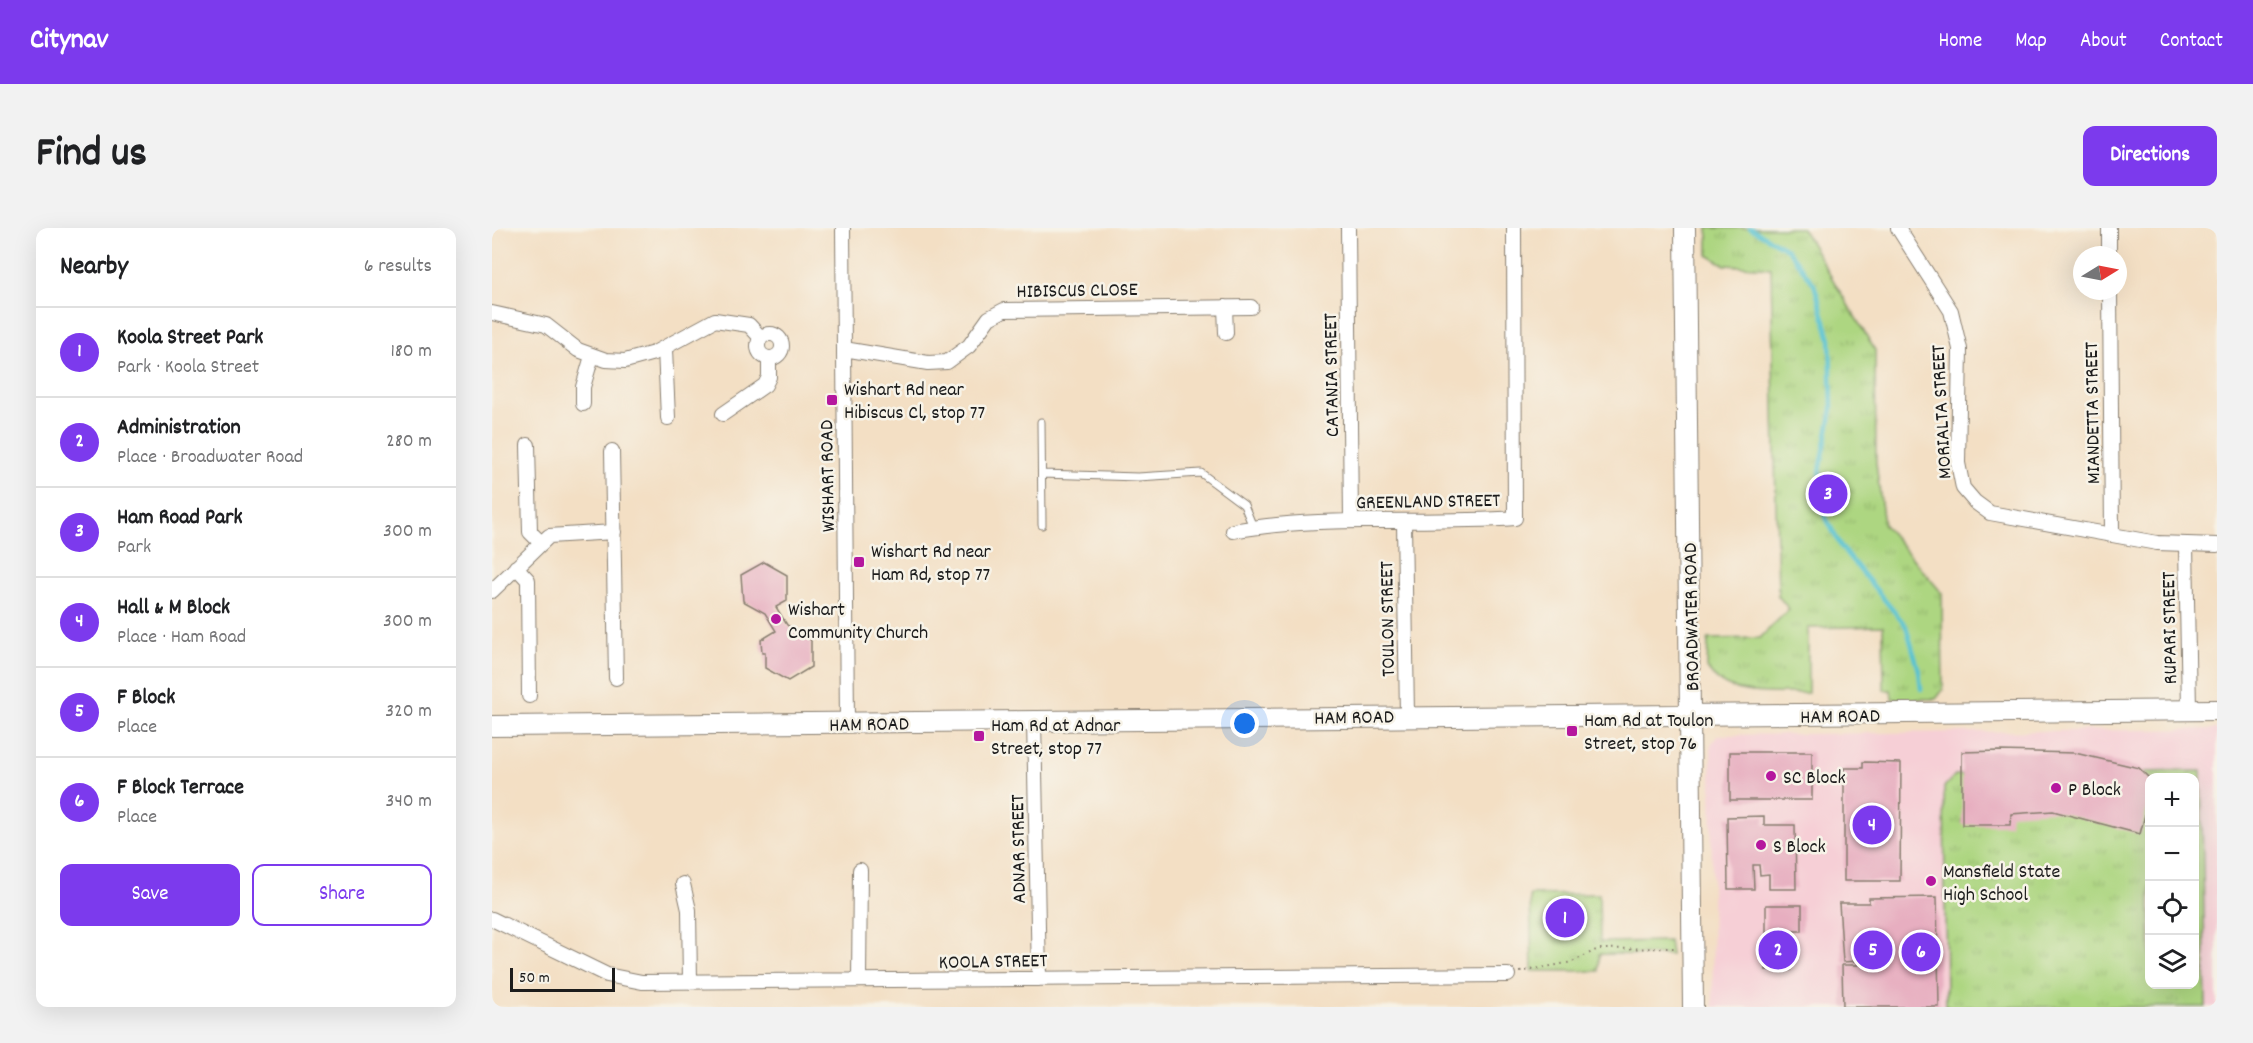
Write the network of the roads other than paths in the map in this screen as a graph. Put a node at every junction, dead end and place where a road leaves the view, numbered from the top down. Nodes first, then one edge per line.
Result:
1 (843, 228) edge
2 (1348, 228) edge
3 (1515, 228) edge
4 (1685, 228) edge
5 (1898, 228) edge
6 (2109, 228) edge
7 (2109, 246) edge
8 (2110, 300) edge
9 (1225, 307) junction
10 (1251, 307) dead end
11 (492, 313) edge
12 (1226, 333) dead end
13 (761, 338) junction
14 (665, 349) junction
15 (844, 349) junction
16 (592, 356) junction
17 (770, 358) junction
18 (583, 404) dead end
19 (723, 414) dead end
20 (668, 418) dead end
21 (1041, 422) dead end
22 (528, 445) dead end
23 (612, 451) dead end
24 (1042, 474) junction
25 (1351, 521) junction
26 (1404, 522) junction
27 (1042, 525) dead end
28 (1253, 527) junction
29 (1233, 531) dead end
30 (614, 532) junction
31 (2112, 534) junction
32 (540, 542) junction
33 (2186, 545) junction
34 (2217, 545) edge
35 (516, 567) junction
36 (492, 591) edge
37 (616, 678) dead end
38 (529, 696) dead end
39 (2189, 710) junction
40 (2217, 710) edge
41 (1407, 716) junction
42 (1691, 716) junction
43 (1034, 719) junction
44 (847, 723) junction
45 (492, 726) edge
46 (860, 870) dead end
47 (683, 884) dead end
48 (492, 919) edge
49 (1508, 975) road end
50 (1039, 979) junction
51 (859, 981) junction
52 (690, 982) junction
53 (1693, 1007) edge

1 - 15 street, WISHART ROAD
2 - 25 street, CATANIA STREET
3 - 26 street, GREENLAND STREET
4 - 42 street, BROADWATER ROAD
5 - 31 street, MORIALTA STREET
6 - 7 street
8 - 31 street, MIANDETTA STREET
9 - 10 street, HIBISCUS CLOSE
9 - 12 street
9 - 15 street, HIBISCUS CLOSE
11 - 16 street
13 - 14 street
13 - 17 street
13 - 17 street
14 - 16 street
14 - 20 street
15 - 44 street, WISHART ROAD
16 - 18 street
17 - 19 street
21 - 24 lane
22 - 32 street
23 - 30 street
24 - 27 lane
24 - 28 lane
25 - 26 street, GREENLAND STREET
25 - 28 street, GREENLAND STREET
26 - 41 street, TOULON STREET
28 - 29 street, GREENLAND STREET
30 - 32 street
30 - 37 street
31 - 33 street, MORIALTA STREET
32 - 35 street
33 - 34 street, MORIALTA STREET
33 - 39 street, RUPARI STREET
35 - 36 street
35 - 38 street
39 - 40 street, HAM ROAD
39 - 42 street, HAM ROAD
41 - 42 street, HAM ROAD
41 - 43 street, HAM ROAD
42 - 53 street, BROADWATER ROAD
43 - 44 street, HAM ROAD
43 - 50 street, ADNAR STREET
44 - 45 street, HAM ROAD
46 - 51 street
47 - 52 street
48 - 52 street, KOOLA STREET
49 - 50 street, KOOLA STREET
50 - 51 street, KOOLA STREET
51 - 52 street, KOOLA STREET

